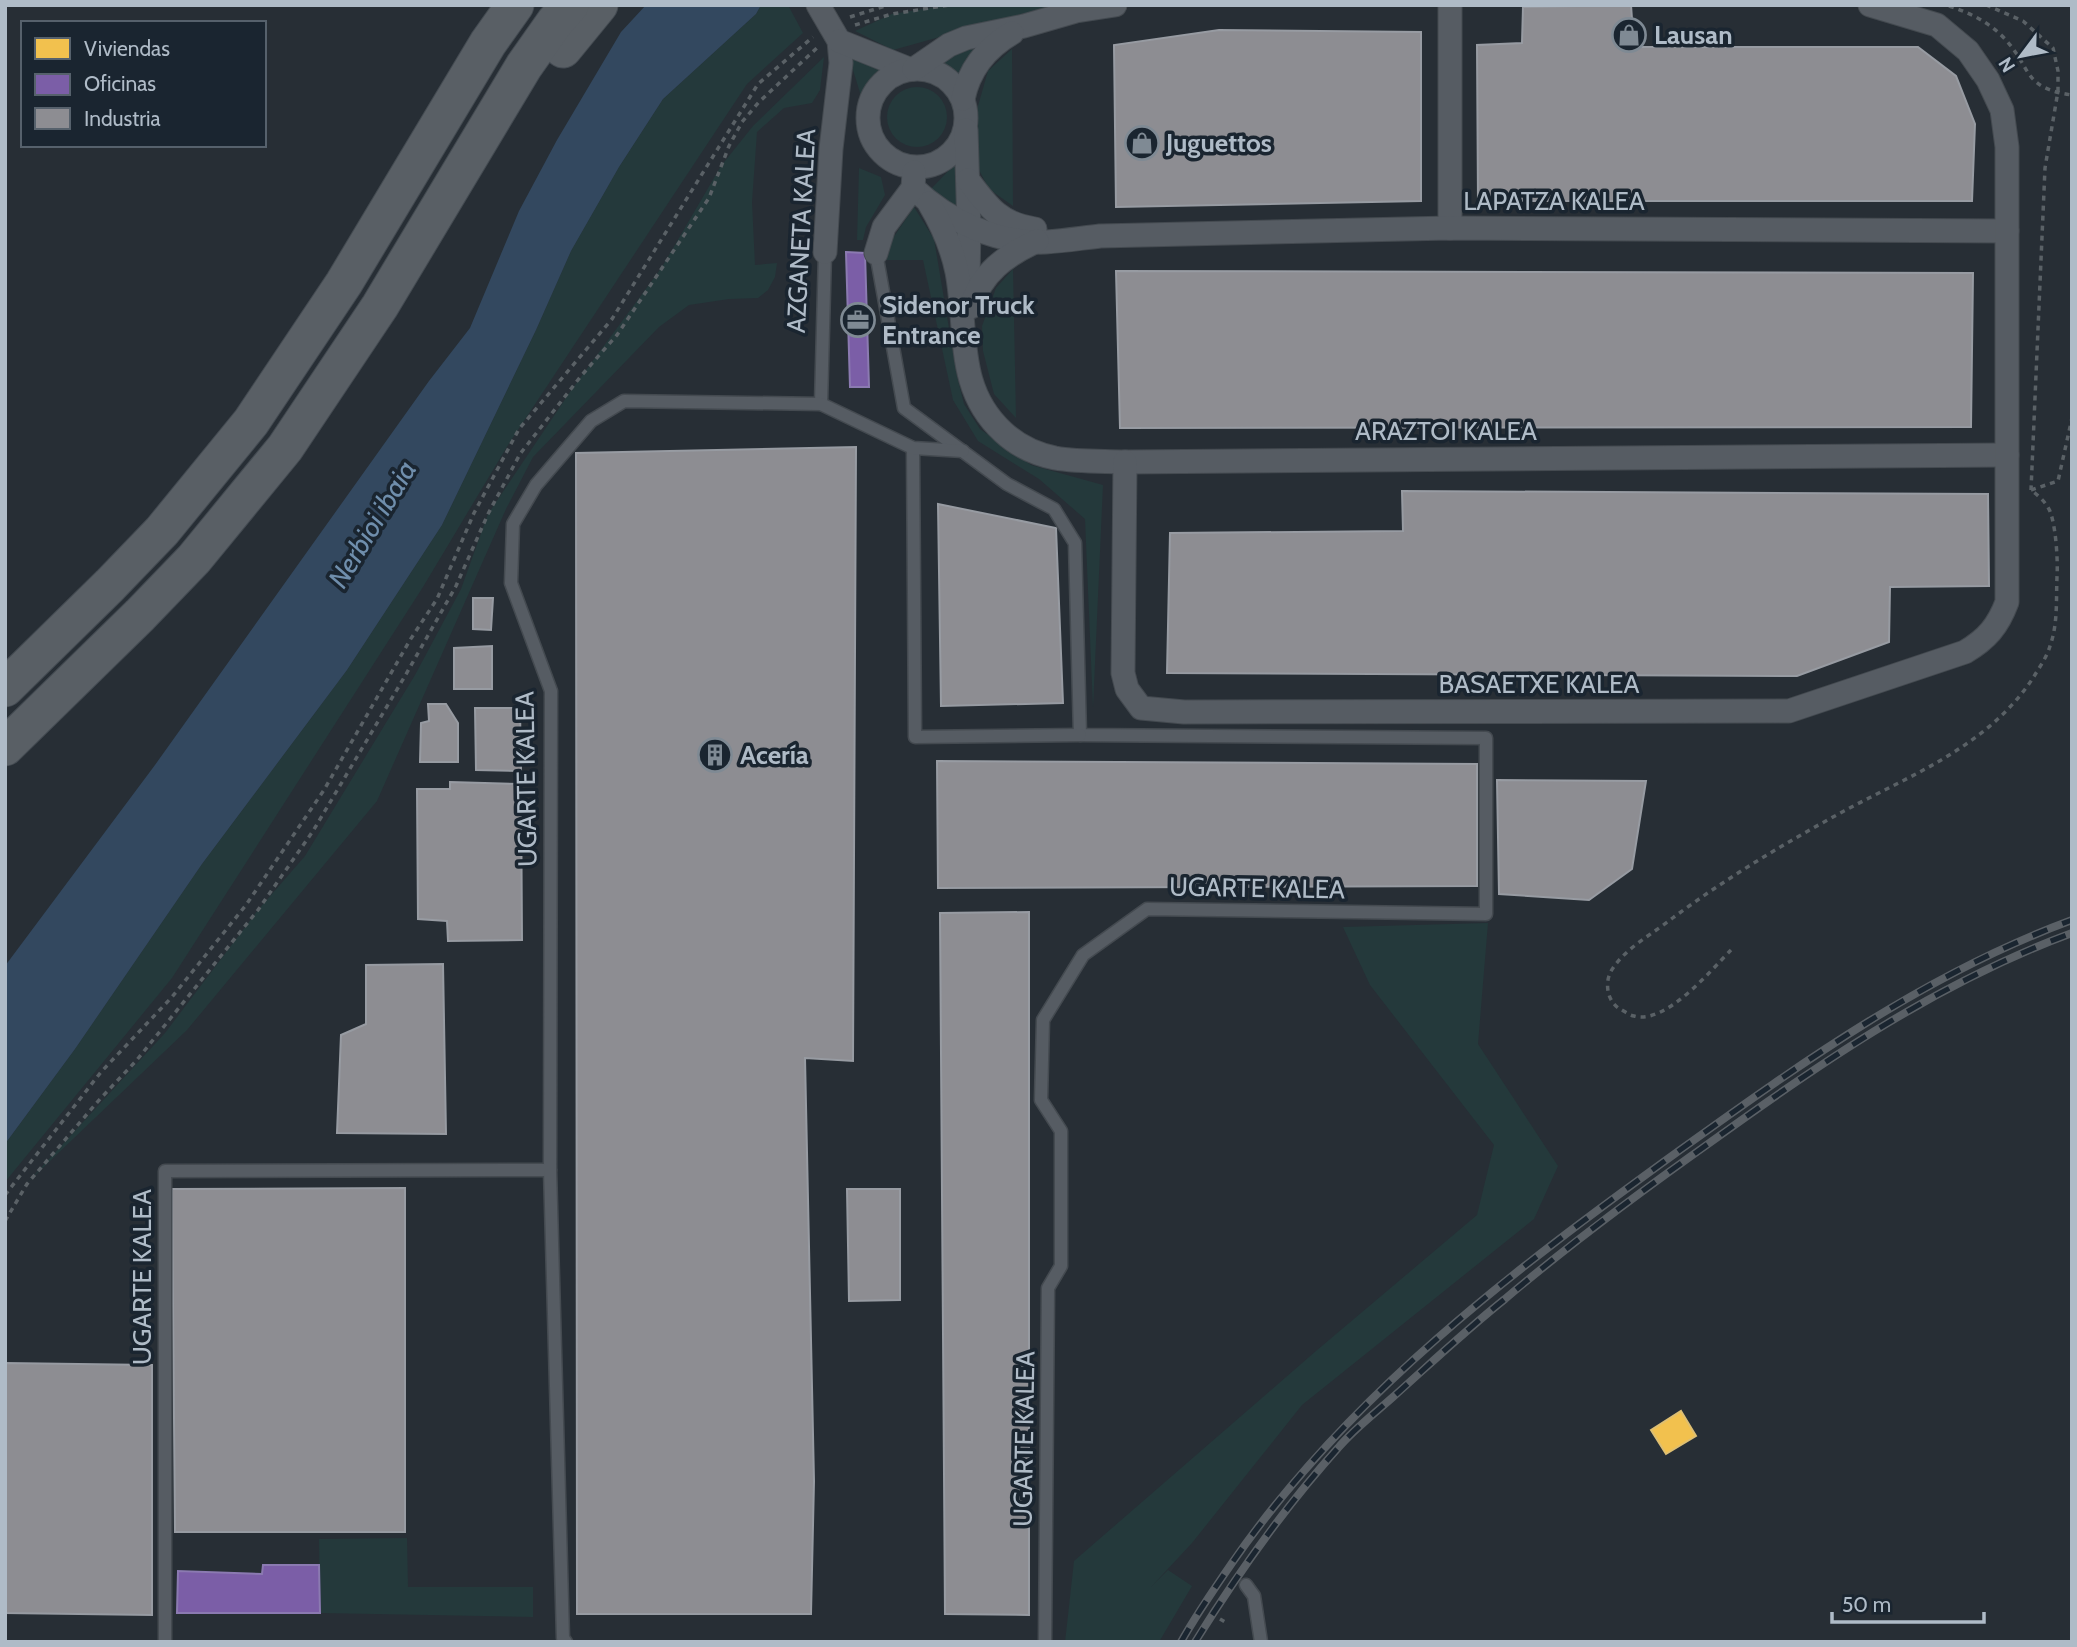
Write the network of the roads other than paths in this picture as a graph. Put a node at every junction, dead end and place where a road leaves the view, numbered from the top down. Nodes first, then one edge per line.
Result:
1 (514, 5) edge
2 (570, 5) edge
3 (598, 5) edge
4 (818, 5) edge
5 (1115, 5) edge
6 (1450, 5) edge
7 (1870, 5) edge
8 (1024, 26) junction
9 (840, 52) junction
10 (912, 69) junction
11 (963, 99) junction
12 (868, 125) junction
13 (966, 128) junction
14 (968, 180) junction
15 (919, 186) junction
16 (970, 226) junction
17 (1450, 228) junction
18 (2007, 231) junction
19 (1100, 236) junction
20 (1037, 241) junction
21 (825, 252) joint
22 (876, 253) joint
23 (964, 333) junction
24 (334, 377) junction
25 (821, 404) junction
26 (913, 448) junction
27 (963, 451) junction
28 (2007, 455) junction
29 (1125, 462) junction
30 (5, 688) edge
31 (1080, 736) junction
32 (5, 747) edge
33 (550, 1170) junction
34 (1246, 1585) dead end
35 (165, 1642) edge
36 (566, 1642) edge
37 (1045, 1642) edge
38 (1261, 1642) edge

1 - 30 main road
2 - 24 main road
3 - 24 main road
4 - 9 street
5 - 8 street
6 - 17 street
7 - 18 street
8 - 10 street
8 - 11 street
9 - 10 street
9 - 12 street
9 - 21 street, AZGANETA KALEA
10 - 11 street
10 - 12 street
11 - 13 street
12 - 15 street
13 - 14 street
13 - 15 street
14 - 16 street
14 - 19 street
15 - 16 street
15 - 22 street
15 - 23 street
16 - 20 street
16 - 23 street
17 - 18 street, LAPATZA KALEA
17 - 19 street, LAPATZA KALEA
18 - 28 street
19 - 20 street
20 - 23 street
21 - 25 lane, AZGANETA KALEA
22 - 27 lane
23 - 29 street, ARAZTOI KALEA
24 - 32 main road
25 - 26 lane, UGARTE KALEA
25 - 33 lane, UGARTE KALEA
26 - 27 lane, UGARTE KALEA
26 - 31 lane, UGARTE KALEA
27 - 31 lane
28 - 29 street, ARAZTOI KALEA
28 - 29 street, BASAETXE KALEA
31 - 37 lane, UGARTE KALEA
33 - 35 lane, UGARTE KALEA
33 - 36 lane, UGARTE KALEA
34 - 38 lane

